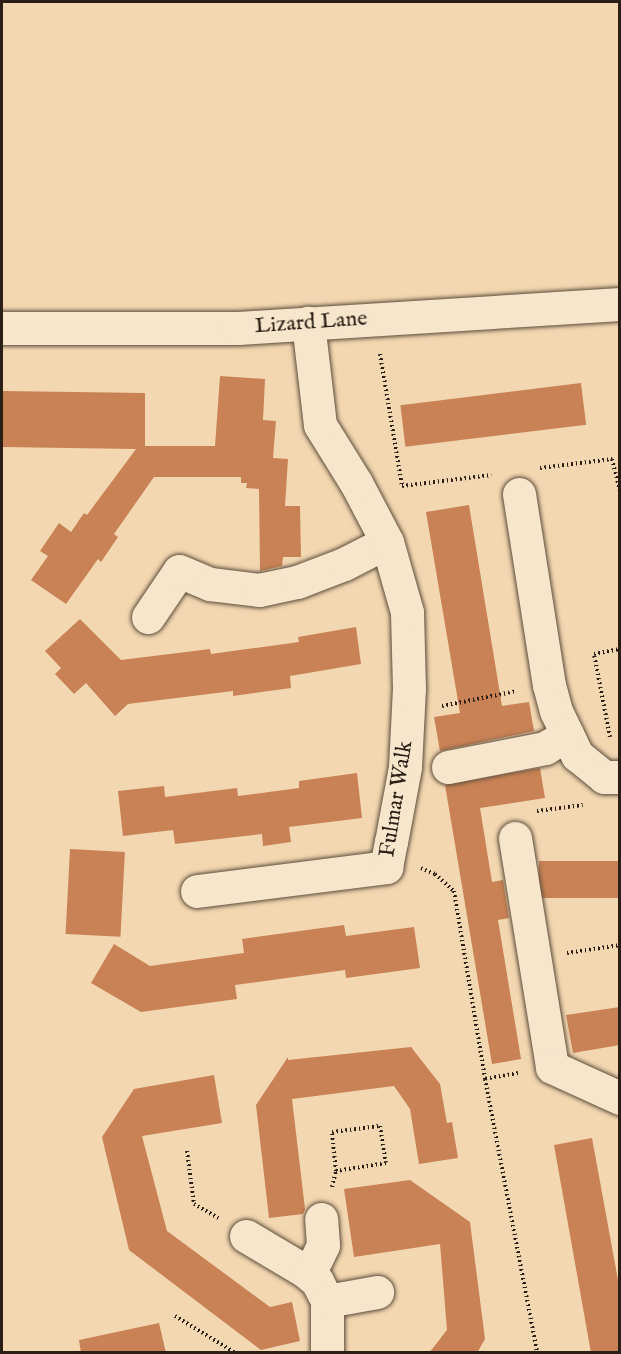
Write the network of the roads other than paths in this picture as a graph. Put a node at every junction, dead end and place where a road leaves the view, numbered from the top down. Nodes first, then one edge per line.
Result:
1 (620, 304) edge
2 (308, 323) junction
3 (2, 328) edge
4 (528, 481) road end
5 (387, 542) junction
6 (148, 617) dead end
7 (567, 735) junction
8 (448, 767) dead end
9 (618, 777) edge
10 (515, 838) road end
11 (196, 891) dead end
12 (620, 1098) edge
13 (321, 1219) road end
14 (246, 1236) road end
15 (309, 1274) junction
16 (377, 1292) dead end
17 (327, 1301) junction
18 (327, 1353) edge

1 - 2 street, Lizard Lane
2 - 3 street, Lizard Lane
2 - 5 street, Fulmar Walk
4 - 7 street
5 - 6 street
5 - 11 street, Fulmar Walk
7 - 8 street
7 - 9 street
10 - 12 street
13 - 15 street
14 - 15 street
15 - 17 street
16 - 17 street
17 - 18 street

